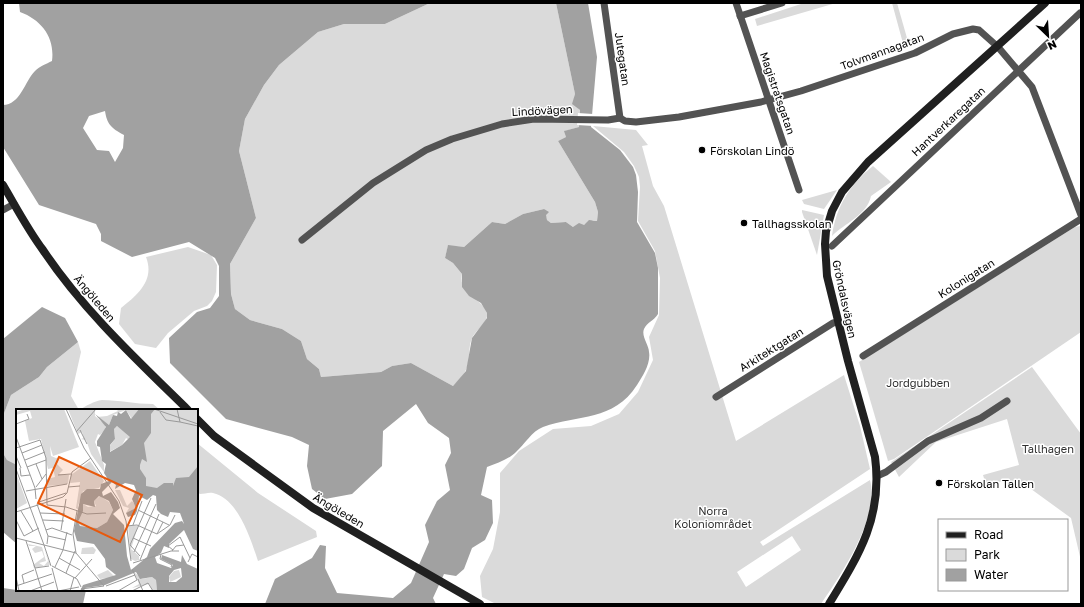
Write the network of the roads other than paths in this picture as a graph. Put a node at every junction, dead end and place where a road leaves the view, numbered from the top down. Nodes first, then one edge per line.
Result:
1 (604, 3) edge
2 (736, 3) edge
3 (782, 3) edge
4 (1045, 3) edge
5 (1080, 12) edge
6 (740, 16) junction
7 (998, 47) junction
8 (1018, 71) junction
9 (812, 87) joint
10 (769, 100) junction
11 (620, 118) junction
12 (3, 185) edge
13 (799, 190) dead end
14 (14, 204) junction
15 (3, 210) edge
16 (1081, 215) edge
17 (1081, 219) edge
18 (302, 240) dead end
19 (832, 246) dead end
20 (838, 322) junction
21 (863, 356) dead end
22 (716, 397) dead end
23 (1007, 401) dead end
24 (187, 409) edge
25 (198, 420) edge
26 (877, 476) junction
27 (480, 604) edge
28 (828, 604) edge

1 - 11 street, Jutegatan
2 - 6 street, Magistratsgatan
3 - 6 street
4 - 7 street, Gröndalsvägen
5 - 8 street, Hantverkaregatan
6 - 10 street, Magistratsgatan
7 - 8 street, Tolvmannagatan
7 - 9 street, Tolvmannagatan
7 - 20 street, Gröndalsvägen
8 - 16 street, Tolvmannagatan
8 - 19 street, Hantverkaregatan
9 - 10 street, Lindövägen
10 - 11 street, Lindövägen
10 - 13 street, Magistratsgatan
11 - 18 street, Lindövägen
12 - 14 street, Ängöleden
14 - 15 street
14 - 24 street, Ängöleden
17 - 21 street, Kolonigatan
20 - 22 street, Arkitektgatan
20 - 26 street, Gröndalsvägen
23 - 26 street
25 - 27 street, Ängöleden
26 - 28 street, Gröndalsvägen

